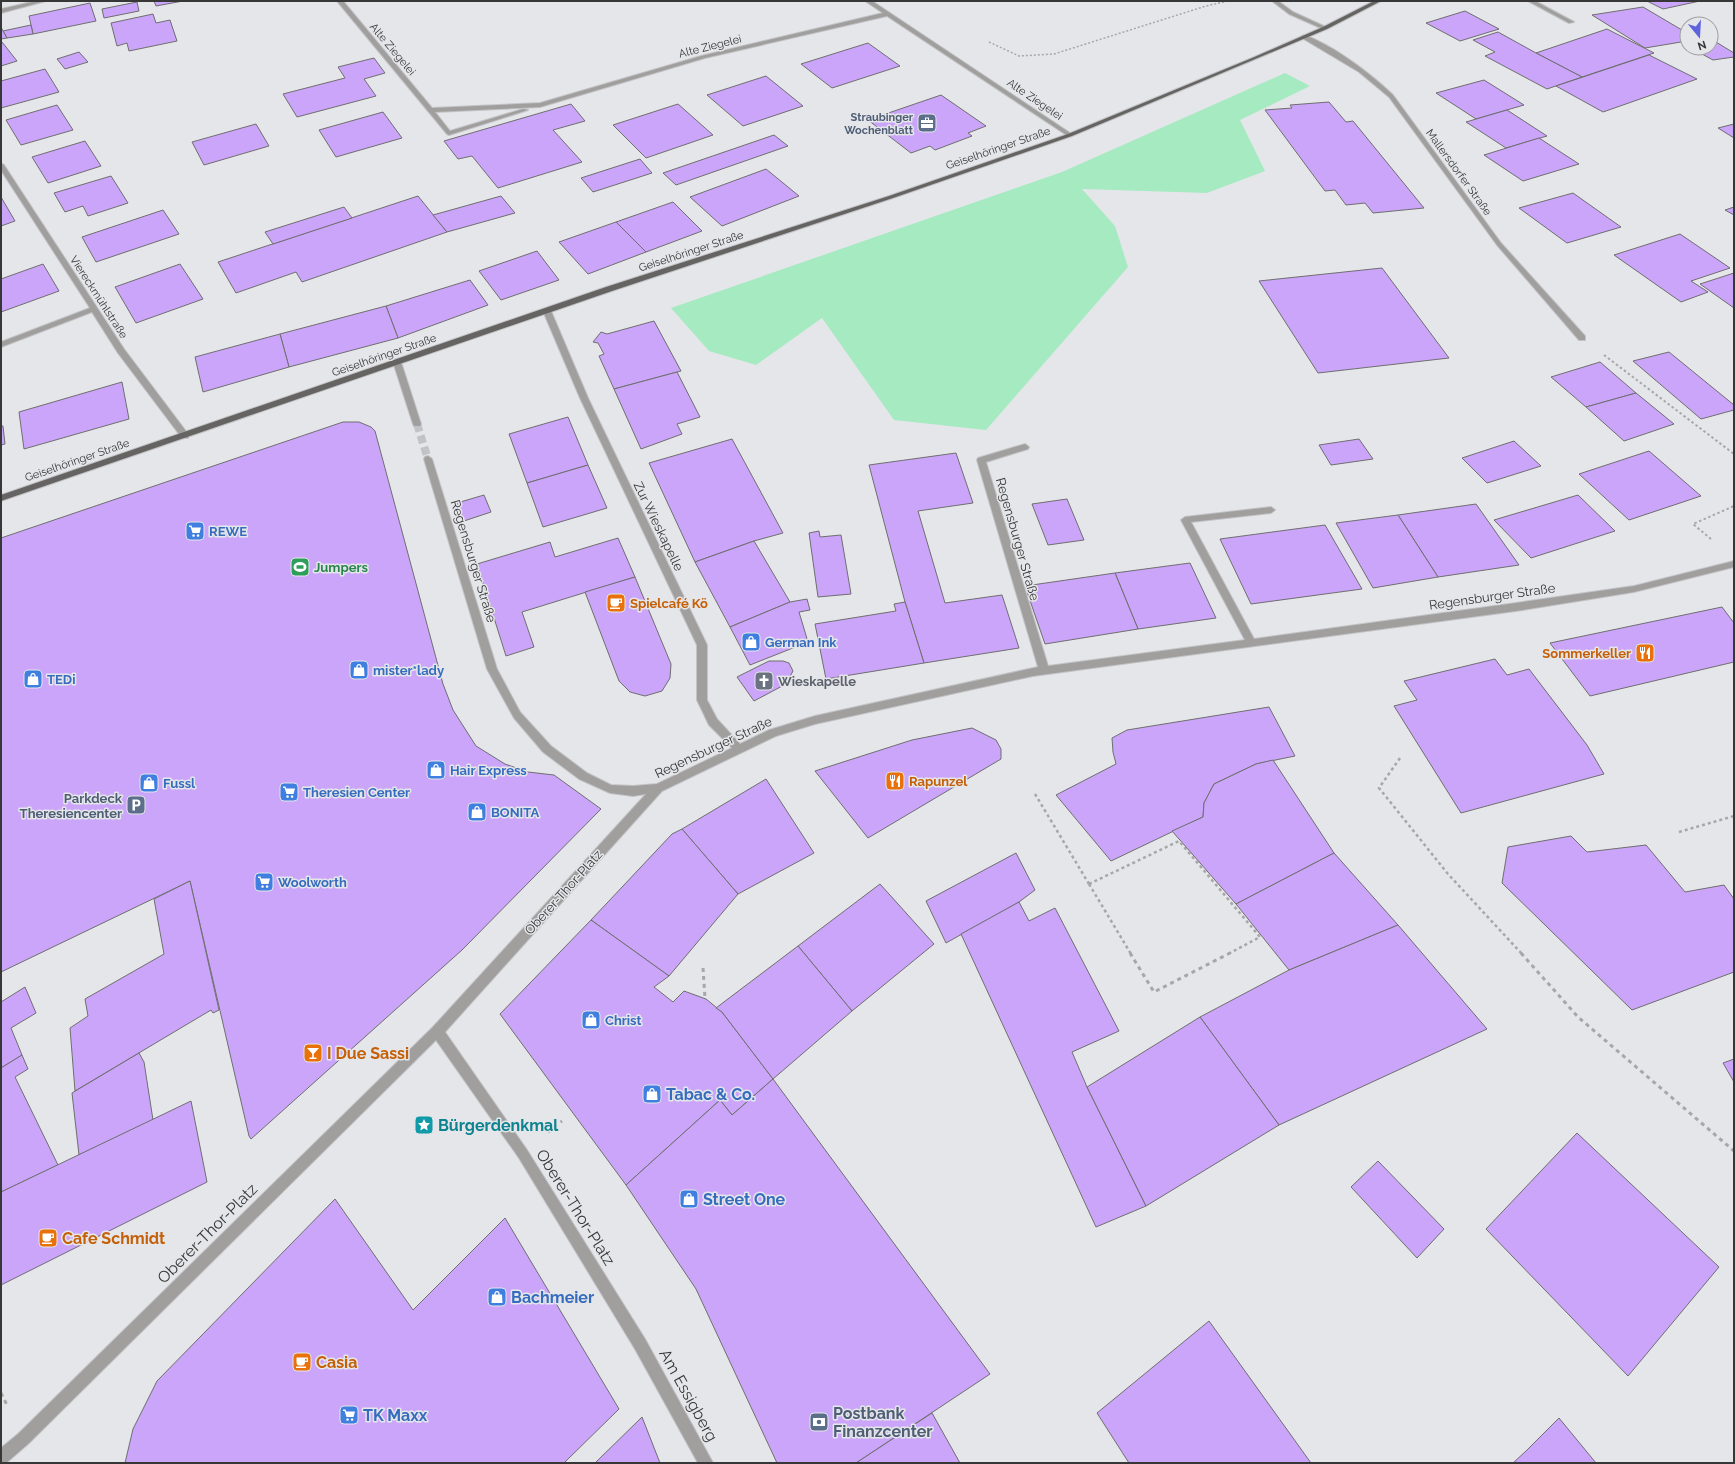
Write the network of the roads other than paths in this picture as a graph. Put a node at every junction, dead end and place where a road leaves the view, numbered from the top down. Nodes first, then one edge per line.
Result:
1 (43, 1) edge
2 (340, 1) edge
3 (868, 1) edge
4 (1274, 1) edge
5 (1378, 1) edge
6 (1531, 1) edge
7 (1, 11) edge
8 (888, 14) junction
9 (1571, 22) dead end
10 (1325, 28) junction
11 (1304, 37) junction
12 (540, 105) junction
13 (430, 110) junction
14 (1070, 135) junction
15 (1, 165) edge
16 (94, 309) junction
17 (547, 311) junction
18 (1582, 338) road end
19 (1, 344) edge
20 (397, 362) junction
21 (417, 424) tunnel mouth
22 (185, 436) junction
23 (1025, 447) dead end
24 (428, 459) tunnel mouth
25 (1, 498) edge
26 (1271, 510) dead end
27 (1734, 564) edge
28 (1250, 642) junction
29 (1044, 670) junction
30 (739, 749) junction
31 (658, 788) junction
32 (437, 1031) junction
33 (640, 1344) joint
34 (1, 1458) edge
35 (706, 1463) edge

1 - 7 street
2 - 13 street, Alte Ziegelei
3 - 8 street, Alte Ziegelei
4 - 10 street
5 - 10 main road, Geiselhöringer Straße
6 - 9 street
8 - 12 street, Alte Ziegelei
8 - 14 street, Alte Ziegelei
10 - 11 main road, Geiselhöringer Straße
11 - 14 main road, Geiselhöringer Straße
11 - 18 street, Mallersdorfer Straße
12 - 13 street, Alte Ziegelei
12 - 13 street, Alte Ziegelei
14 - 17 main road, Geiselhöringer Straße
15 - 16 street, Viereckmühlstraße
16 - 19 street
16 - 22 street, Viereckmühlstraße
17 - 20 main road, Geiselhöringer Straße
17 - 30 street, Zur Wieskapelle
20 - 21 street
20 - 22 main road, Geiselhöringer Straße
22 - 25 main road, Geiselhöringer Straße
23 - 29 street, Regensburger Straße
24 - 31 street, Regensburger Straße
26 - 28 street
27 - 28 street, Regensburger Straße
28 - 29 street, Regensburger Straße
29 - 30 street, Regensburger Straße
30 - 31 street, Regensburger Straße
31 - 32 street, Oberer-Thor-Platz
32 - 33 street, Oberer-Thor-Platz
32 - 34 street, Oberer-Thor-Platz
33 - 35 street, Am Essigberg

